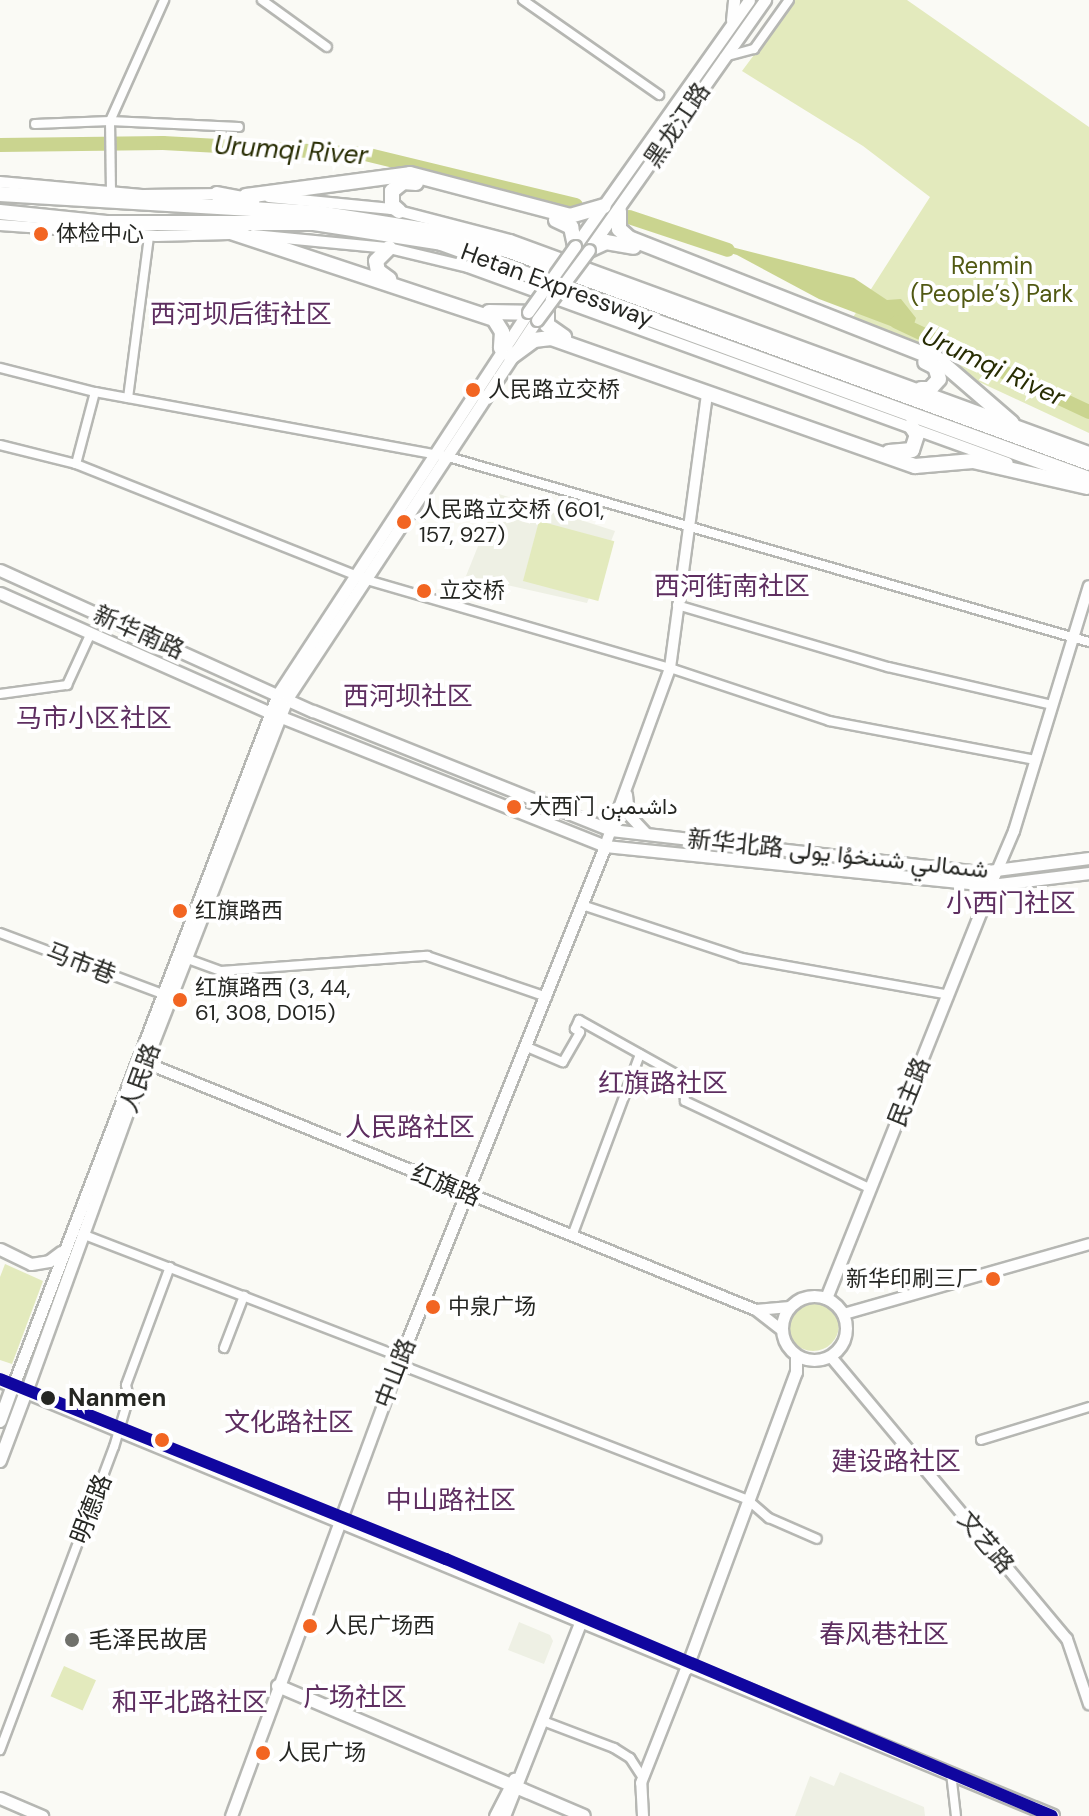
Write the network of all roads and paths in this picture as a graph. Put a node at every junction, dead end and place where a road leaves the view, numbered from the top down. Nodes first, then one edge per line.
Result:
1 (164, 0) edge
2 (262, 0) edge
3 (523, 0) edge
4 (734, 0) edge
5 (749, 0) edge
6 (765, 0) edge
7 (789, 0) edge
8 (732, 25) junction
9 (327, 47) dead end
10 (723, 57) junction
11 (659, 95) dead end
12 (110, 121) junction
13 (35, 124) dead end
14 (239, 127) dead end
15 (0, 182) edge
16 (111, 192) junction
17 (0, 194) edge
18 (217, 194) junction
19 (246, 196) junction
20 (611, 208) junction
21 (399, 211) junction
22 (0, 212) edge
23 (308, 212) junction
24 (203, 223) junction
25 (0, 225) edge
26 (238, 234) junction
27 (149, 236) junction
28 (389, 248) junction
29 (582, 248) junction
30 (547, 307) junction
31 (531, 315) junction
32 (506, 352) junction
33 (0, 368) edge
34 (921, 389) junction
35 (95, 392) junction
36 (707, 395) dead end
37 (128, 398) junction
38 (1012, 423) junction
39 (911, 426) junction
40 (1066, 444) joint
41 (0, 445) edge
42 (432, 453) junction
43 (1089, 454) edge
44 (445, 456) junction
45 (1089, 463) edge
46 (76, 464) junction
47 (1048, 479) junction
48 (1089, 479) edge
49 (1089, 487) edge
50 (1089, 495) edge
51 (685, 528) junction
52 (0, 570) edge
53 (355, 575) junction
54 (367, 580) junction
55 (1089, 586) edge
56 (0, 593) edge
57 (677, 605) junction
58 (90, 635) junction
59 (1072, 636) junction
60 (1089, 642) edge
61 (670, 668) junction
62 (0, 694) edge
63 (283, 696) junction
64 (1052, 705) junction
65 (275, 714) junction
66 (1035, 760) junction
67 (629, 780) junction
68 (611, 830) junction
69 (646, 833) junction
70 (605, 846) junction
71 (620, 847) junction
72 (1089, 858) edge
73 (997, 871) junction
74 (1089, 873) edge
75 (594, 876) junction
76 (991, 885) junction
77 (582, 905) junction
78 (0, 933) edge
79 (185, 958) junction
80 (162, 994) junction
81 (949, 995) junction
82 (547, 997) junction
83 (527, 1047) junction
84 (640, 1054) junction
85 (141, 1061) junction
86 (869, 1188) junction
87 (467, 1194) junction
88 (82, 1234) junction
89 (572, 1236) junction
90 (68, 1241) junction
91 (1089, 1244) edge
92 (0, 1249) edge
93 (170, 1267) junction
94 (244, 1296) junction
95 (826, 1298) junction
96 (790, 1307) junction
97 (756, 1310) junction
98 (844, 1314) junction
99 (782, 1330) junction
100 (224, 1348) dead end
101 (796, 1356) junction
102 (831, 1357) junction
103 (399, 1361) junction
104 (6, 1384) edge
105 (26, 1392) junction
106 (1089, 1407) edge
107 (0, 1421) edge
108 (116, 1430) junction
109 (981, 1440) dead end
110 (0, 1461) edge
111 (748, 1500) junction
112 (341, 1518) junction
113 (817, 1539) dead end
114 (581, 1621) junction
115 (686, 1669) junction
116 (278, 1686) junction
117 (1089, 1704) edge
118 (543, 1721) junction
119 (0, 1750) edge
120 (950, 1772) junction
121 (643, 1778) junction
122 (514, 1787) junction
123 (0, 1798) edge
124 (42, 1816) edge
125 (231, 1816) edge
126 (495, 1816) edge
127 (504, 1816) edge
128 (584, 1816) edge
129 (643, 1816) edge
130 (956, 1816) edge
131 (1053, 1816) edge

1 - 12 street
2 - 9 street
3 - 11 street
4 - 8 main road
5 - 8 main road, 黑龙江路
6 - 10 main road, 黑龙江路
7 - 10 street
8 - 20 main road, 黑龙江路
10 - 20 main road, 黑龙江路
12 - 13 street
12 - 14 street
12 - 16 street
15 - 16 street
16 - 18 street
17 - 23 highway, Hetan Expressway
18 - 19 street
18 - 23 highway
19 - 20 highway
19 - 21 street
20 - 29 main road, 黑龙江路
20 - 38 highway
21 - 29 highway
21 - 34 street
22 - 24 highway, Hetan Expressway
23 - 45 highway, Hetan Expressway
24 - 26 highway
24 - 48 highway, Hetan Expressway
25 - 27 street
26 - 27 street
26 - 28 street
26 - 32 highway
27 - 37 street
28 - 31 highway
28 - 39 street
29 - 30 main road, bridge
29 - 31 main road, bridge
29 - 34 highway
30 - 31 main road, bridge
30 - 39 highway
31 - 32 main road
32 - 42 main road
32 - 44 main road
32 - 47 highway
33 - 35 street
34 - 38 street
35 - 37 street
35 - 46 street
36 - 51 street
37 - 42 street
38 - 40 street
39 - 47 street
40 - 43 highway
41 - 46 street
42 - 44 street
42 - 53 main road
44 - 51 street
44 - 54 main road
46 - 53 street
47 - 49 highway
47 - 50 street
51 - 57 street
51 - 59 street
52 - 63 main road, 新华南路
53 - 54 street
53 - 63 main road
54 - 61 street
54 - 63 main road
55 - 59 street
56 - 58 main road, 新华南路
57 - 61 street
57 - 64 street
58 - 62 street
58 - 65 main road, 新华南路
59 - 60 street
59 - 64 street
61 - 66 street
61 - 67 street
63 - 65 main road, 人民路
63 - 68 main road, 新华北路 شىمالىي شىنخۇا يولى
64 - 66 street
65 - 70 main road, 新华北路 شىمالىي شىنخۇا يولى
65 - 79 main road, 人民路
65 - 80 main road, 人民路
66 - 73 street
67 - 68 street
67 - 69 street
68 - 69 main road, 新华北路 شىمالىي شىنخۇا يولى
68 - 70 street
69 - 73 main road, 新华北路 شىمالىي شىنخۇا يولى
70 - 71 main road, 新华北路 شىمالىي شىنخۇا يولى
70 - 75 main road, 中山路
71 - 75 street
71 - 76 main road, 新华北路 شىمالىي شىنخۇا يولى
72 - 73 main road, 新华北路 شىمالىي شىنخۇا يولى
73 - 76 street
74 - 76 main road, 新华北路 شىمالىي شىنخۇا يولى
75 - 77 main road, 中山路
76 - 81 main road, 民主路
77 - 81 street
77 - 82 main road, 中山路
78 - 80 street, 马市巷
79 - 82 street
79 - 85 main road, 人民路
80 - 85 main road, 人民路
81 - 86 main road, 民主路
82 - 83 main road, 中山路
83 - 84 street
83 - 87 main road, 中山路
84 - 86 street
84 - 89 street
85 - 87 street, 红旗路
85 - 88 main road, 人民路
85 - 90 main road, 人民路
86 - 95 main road, 民主路
87 - 89 street, 红旗路
87 - 103 main road, 中山路
88 - 93 street
88 - 105 main road, 人民路
89 - 97 street, 红旗路
90 - 92 main road
90 - 104 main road, 人民路
91 - 98 street
93 - 94 street
93 - 108 street, 明德路
94 - 100 street
94 - 103 street
95 - 96 main road
95 - 98 main road
96 - 97 street
96 - 99 main road
97 - 99 street
98 - 102 main road
99 - 101 main road
101 - 102 main road
101 - 111 main road
102 - 117 street, 文艺路
103 - 111 street
103 - 112 main road, 中山路
104 - 105 main road
104 - 107 main road, 人民路
105 - 108 main road
105 - 110 main road, 人民路
106 - 109 street
108 - 112 main road
108 - 119 street, 明德路
111 - 113 street
111 - 115 main road
112 - 114 main road
112 - 116 main road, 中山路
114 - 115 main road
114 - 118 main road
115 - 120 main road
115 - 121 street
116 - 122 main road
116 - 125 main road, 中山路
118 - 121 street
118 - 122 main road
120 - 130 street
120 - 131 main road
121 - 129 street
122 - 126 main road
122 - 127 main road
122 - 128 main road
123 - 124 main road

